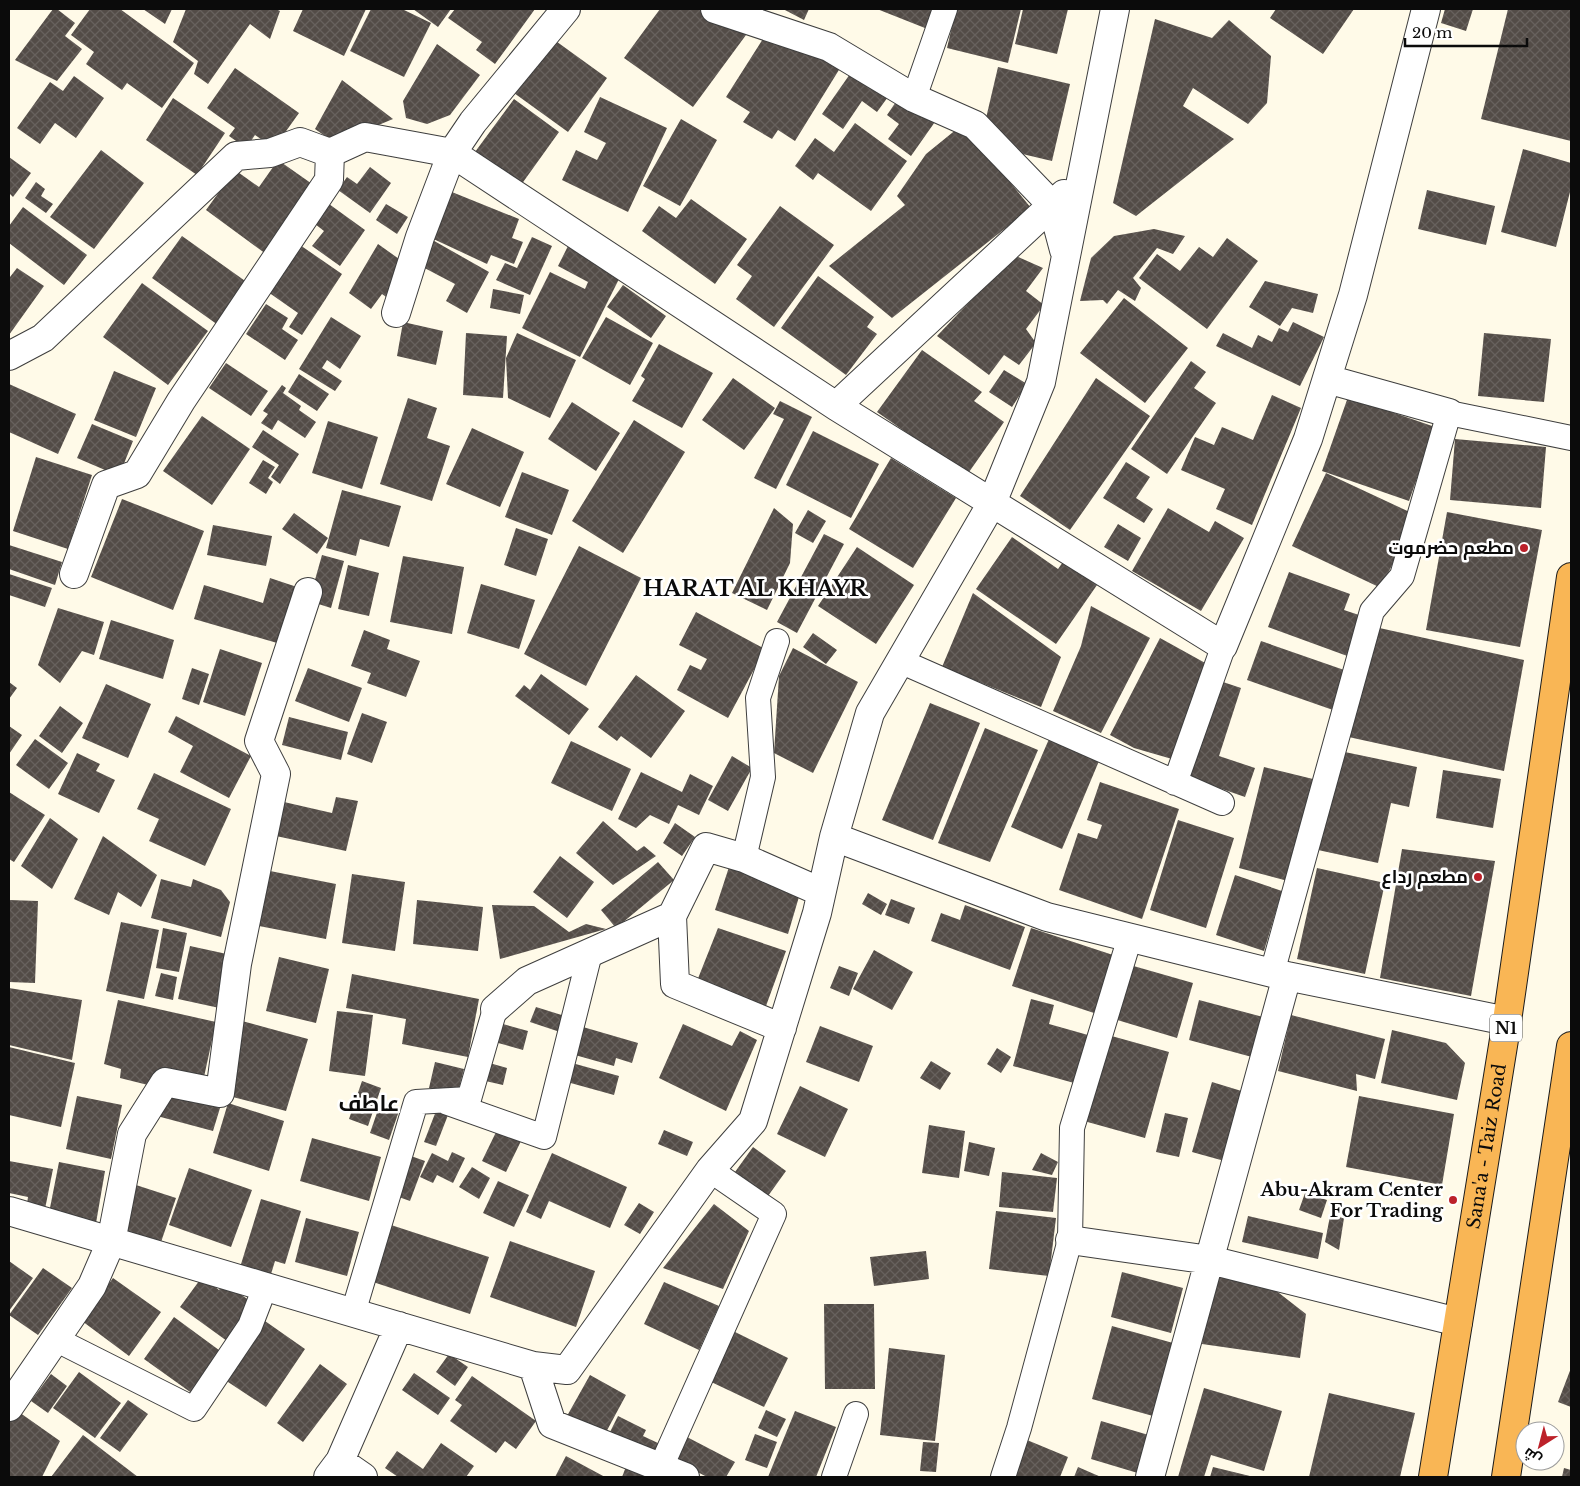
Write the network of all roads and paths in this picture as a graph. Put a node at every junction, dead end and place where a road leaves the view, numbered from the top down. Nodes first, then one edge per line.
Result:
1 (566, 9) edge
2 (715, 9) edge
3 (945, 9) edge
4 (1115, 9) edge
5 (1426, 9) edge
6 (914, 98) junction
7 (330, 153) junction
8 (452, 153) junction
9 (1081, 178) junction
10 (1052, 205) junction
11 (1065, 256) junction
12 (396, 313) dead end
13 (9, 356) edge
14 (1327, 379) junction
15 (836, 406) junction
16 (1449, 413) junction
17 (1571, 438) edge
18 (992, 503) junction
19 (74, 574) dead end
20 (1571, 577) edge
21 (308, 592) dead end
22 (1226, 639) junction
23 (777, 641) dead end
24 (900, 661) junction
25 (1175, 783) junction
26 (1222, 804) dead end
27 (834, 837) junction
28 (744, 858) junction
29 (821, 892) junction
30 (672, 916) junction
31 (1130, 937) junction
32 (590, 953) junction
33 (1280, 974) junction
34 (495, 1009) joint
35 (1507, 1021) junction
36 (782, 1028) junction
37 (1571, 1046) edge
38 (442, 1100) junction
39 (710, 1170) junction
40 (9, 1211) edge
41 (1070, 1240) junction
42 (111, 1242) junction
43 (1210, 1260) junction
44 (265, 1287) junction
45 (353, 1313) junction
46 (1458, 1322) junction
47 (399, 1326) junction
48 (55, 1339) junction
49 (533, 1366) junction
50 (9, 1407) edge
51 (856, 1414) dead end
52 (334, 1469) edge
53 (673, 1472) edge
54 (363, 1477) edge
55 (834, 1477) edge
56 (1003, 1477) edge
57 (1150, 1477) edge
58 (1433, 1477) edge
59 (1506, 1477) edge

1 - 8 street
2 - 6 street
3 - 6 lane
4 - 9 street
5 - 14 street
6 - 10 street
7 - 8 street
7 - 13 street
7 - 19 street
8 - 12 street
8 - 15 street
9 - 10 street
9 - 11 street
10 - 11 street
10 - 15 street
11 - 18 street
14 - 16 street
14 - 22 street
15 - 18 street
16 - 17 lane
16 - 33 lane
18 - 22 street
18 - 24 street
20 - 35 highway, Sana'a - Taiz Road / N1
21 - 42 street
22 - 25 lane
23 - 28 lane
24 - 25 lane
24 - 27 street
25 - 26 lane
27 - 29 street
27 - 31 street
28 - 29 street
28 - 30 street
29 - 36 street
30 - 32 street
30 - 36 street
31 - 33 street
31 - 41 lane
32 - 34 street
32 - 38 lane
33 - 35 street
33 - 43 street
34 - 38 lane
35 - 46 highway, Sana'a - Taiz Road / N1
36 - 39 street
37 - 59 highway
38 - 45 lane
39 - 49 street
39 - 53 lane
40 - 42 street
41 - 43 street
41 - 56 lane
42 - 44 street
42 - 48 street
43 - 46 street
43 - 57 street
44 - 45 street
44 - 48 lane
45 - 47 street
46 - 58 highway, Sana'a - Taiz Road / N1
47 - 49 street
47 - 52 street
48 - 50 street
49 - 53 street
51 - 55 lane
52 - 54 street

